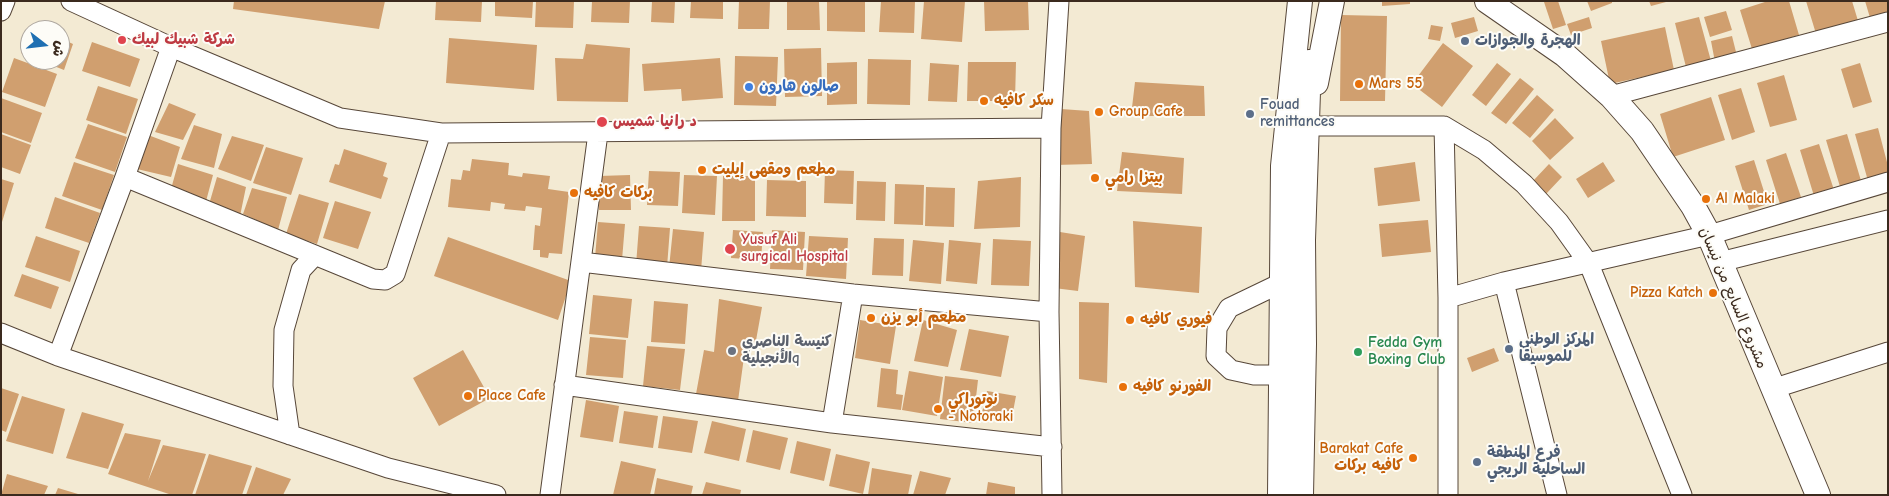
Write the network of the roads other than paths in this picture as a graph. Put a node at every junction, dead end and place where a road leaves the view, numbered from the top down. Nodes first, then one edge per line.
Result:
1 (5, 1) edge
2 (71, 1) edge
3 (1059, 1) edge
4 (1284, 1) edge
5 (1300, 1) edge
6 (1312, 1) edge
7 (1332, 1) edge
8 (1487, 1) edge
9 (1511, 9) edge
10 (1, 11) edge
11 (1888, 22) edge
12 (170, 47) junction
13 (1611, 96) junction
14 (1306, 126) junction
15 (1444, 126) junction
16 (1051, 128) junction
17 (441, 133) junction
18 (598, 133) junction
19 (1283, 166) junction
20 (126, 177) junction
21 (1888, 182) edge
22 (1888, 220) edge
23 (1709, 235) junction
24 (315, 255) junction
25 (581, 262) junction
26 (1720, 262) junction
27 (1589, 264) junction
28 (1504, 282) junction
29 (1281, 283) junction
30 (853, 294) junction
31 (1448, 298) junction
32 (1049, 312) junction
33 (1, 333) edge
34 (1304, 344) junction
35 (1888, 352) edge
36 (58, 356) junction
37 (1281, 378) junction
38 (564, 385) junction
39 (1772, 389) junction
40 (832, 422) junction
41 (290, 435) junction
42 (1052, 447) junction
43 (496, 495) edge
44 (550, 495) edge
45 (1052, 495) edge
46 (1264, 495) edge
47 (1280, 495) edge
48 (1300, 495) edge
49 (1316, 495) edge
50 (1448, 495) edge
51 (1557, 495) edge
52 (1682, 495) edge
53 (1818, 495) edge

1 - 10 street
2 - 12 street
3 - 16 street
4 - 19 main road
5 - 19 main road
6 - 14 main road
7 - 14 main road
8 - 9 main road, مشروع السابع من نيسان
9 - 13 main road, مشروع السابع من نيسان
11 - 13 street
12 - 17 street
12 - 20 street
13 - 23 main road, مشروع السابع من نيسان
14 - 15 street
14 - 34 main road
15 - 27 street
15 - 31 street
16 - 18 street
16 - 32 street
17 - 18 street
17 - 24 street
18 - 25 street
19 - 29 main road
20 - 24 street
20 - 36 street
21 - 23 street
22 - 26 street
23 - 26 main road, مشروع السابع من نيسان
23 - 27 street
24 - 41 street
25 - 30 street
25 - 38 street
26 - 39 main road, مشروع السابع من نيسان
27 - 28 street
27 - 52 street
28 - 31 street
28 - 51 street
29 - 37 main road
29 - 37 street
30 - 32 street
30 - 40 street
31 - 50 street
32 - 42 street
33 - 36 street
34 - 48 main road
34 - 49 main road
35 - 39 street
36 - 41 street
37 - 46 main road
37 - 47 main road
38 - 40 street
38 - 44 street
39 - 53 main road, مشروع السابع من نيسان
40 - 42 street
41 - 43 street
42 - 45 street

